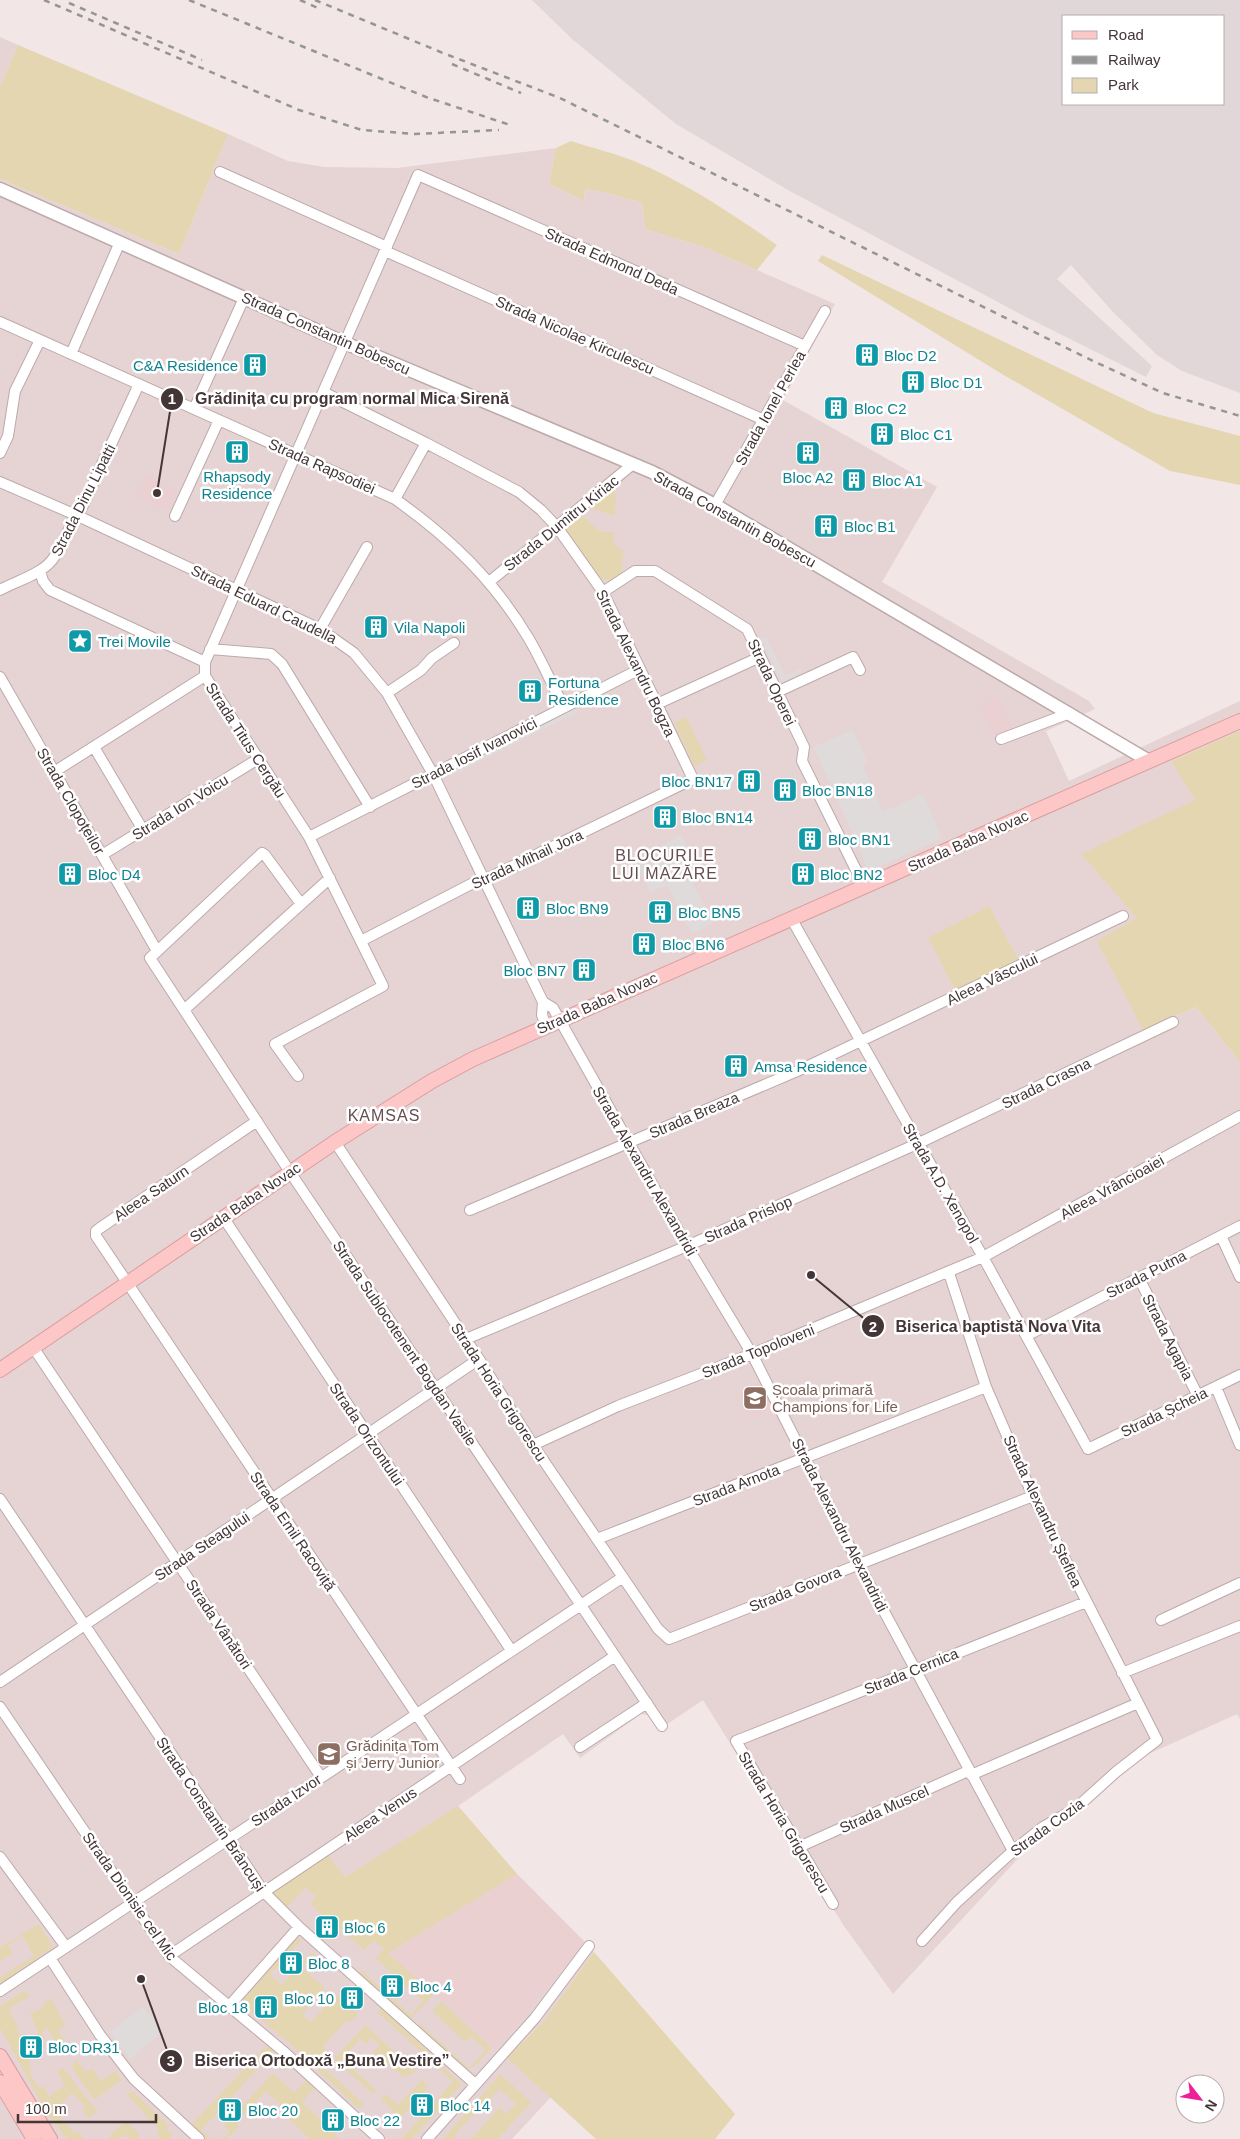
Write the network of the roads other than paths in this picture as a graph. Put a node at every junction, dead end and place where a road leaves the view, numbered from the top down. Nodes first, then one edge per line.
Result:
1 (220, 172) dead end
2 (0, 189) edge
3 (120, 242) junction
4 (386, 249) junction
5 (244, 298) junction
6 (825, 311) dead end
7 (0, 322) edge
8 (40, 340) junction
9 (345, 343) junction
10 (805, 346) junction
11 (72, 354) junction
12 (139, 384) junction
13 (323, 392) junction
14 (194, 409) junction
15 (218, 420) junction
16 (764, 420) junction
17 (426, 443) junction
18 (0, 453) edge
19 (296, 455) junction
20 (633, 464) junction
21 (0, 482) edge
22 (396, 499) junction
23 (715, 505) junction
24 (78, 516) junction
25 (175, 516) dead end
26 (557, 526) junction
27 (367, 547) dead end
28 (40, 571) junction
29 (489, 582) junction
30 (237, 589) junction
31 (0, 590) edge
32 (603, 592) junction
33 (320, 629) junction
34 (454, 643) dead end
35 (210, 649) junction
36 (760, 657) junction
37 (205, 662) junction
38 (640, 669) junction
39 (860, 670) dead end
40 (206, 676) junction
41 (0, 677) edge
42 (777, 692) junction
43 (387, 693) junction
44 (657, 704) junction
45 (564, 707) junction
46 (1070, 713) junction
47 (1240, 721) edge
48 (1001, 739) dead end
49 (94, 747) junction
50 (258, 759) junction
51 (1149, 761) junction
52 (54, 772) junction
53 (433, 774) junction
54 (693, 779) joint
55 (370, 807) junction
56 (143, 830) junction
57 (309, 837) junction
58 (102, 855) junction
59 (330, 878) junction
60 (484, 880) junction
61 (864, 886) junction
62 (301, 904) junction
63 (1123, 916) dead end
64 (791, 918) junction
65 (361, 940) junction
66 (154, 955) junction
67 (184, 1010) junction
68 (1173, 1022) dead end
69 (553, 1023) junction
70 (861, 1041) junction
71 (298, 1076) dead end
72 (1240, 1116) edge
73 (257, 1121) junction
74 (335, 1142) junction
75 (628, 1143) junction
76 (919, 1144) junction
77 (290, 1172) junction
78 (470, 1210) dead end
79 (223, 1218) junction
80 (1240, 1226) edge
81 (1221, 1236) junction
82 (687, 1246) junction
83 (983, 1257) junction
84 (949, 1273) junction
85 (1240, 1277) edge
86 (1139, 1278) junction
87 (127, 1283) junction
88 (1026, 1336) junction
89 (466, 1339) junction
90 (33, 1347) junction
91 (752, 1354) junction
92 (479, 1359) junction
93 (0, 1370) edge
94 (1240, 1375) edge
95 (986, 1387) junction
96 (1216, 1387) junction
97 (436, 1389) junction
98 (1198, 1396) junction
99 (367, 1435) junction
100 (533, 1446) junction
101 (1240, 1446) edge
102 (1088, 1449) joint
103 (806, 1458) junction
104 (1032, 1496) junction
105 (0, 1499) edge
106 (272, 1499) junction
107 (597, 1539) junction
108 (178, 1562) junction
109 (858, 1563) junction
110 (623, 1577) junction
111 (1240, 1583) edge
112 (1086, 1602) junction
113 (580, 1604) junction
114 (1161, 1620) dead end
115 (84, 1625) junction
116 (1240, 1626) edge
117 (669, 1638) joint
118 (512, 1650) junction
119 (615, 1656) junction
120 (915, 1669) junction
121 (1122, 1673) junction
122 (0, 1682) edge
123 (647, 1703) junction
124 (1138, 1703) junction
125 (0, 1706) edge
126 (416, 1714) junction
127 (662, 1726) dead end
128 (736, 1740) joint
129 (1157, 1740) joint
130 (580, 1748) dead end
131 (452, 1766) junction
132 (970, 1773) junction
133 (322, 1777) junction
134 (460, 1779) dead end
135 (228, 1840) junction
136 (799, 1847) junction
137 (1013, 1851) junction
138 (0, 1857) edge
139 (264, 1892) junction
140 (133, 1902) junction
141 (833, 1904) dead end
142 (299, 1927) junction
143 (922, 1941) dead end
144 (589, 1946) dead end
145 (66, 1948) junction
146 (169, 1956) junction
147 (50, 1958) junction
148 (0, 1991) edge
149 (230, 2005) junction
150 (0, 2056) edge
151 (0, 2082) edge
152 (475, 2084) junction
153 (34, 2139) edge
154 (50, 2139) edge
155 (199, 2139) edge
156 (379, 2139) edge
157 (427, 2139) edge

1 - 4 street, Strada Nicolae Kirculescu
2 - 3 street, Strada Constantin Bobescu
3 - 5 street, Strada Constantin Bobescu
3 - 11 street
4 - 9 street
4 - 10 street, Strada Edmond Deda
4 - 16 street, Strada Nicolae Kirculescu
5 - 9 street, Strada Constantin Bobescu
5 - 14 street
6 - 10 street, Strada Ionel Perlea
7 - 8 street, Strada Rapsodiei
8 - 11 street, Strada Rapsodiei
8 - 18 street
9 - 13 street
9 - 20 street, Strada Constantin Bobescu
10 - 16 street, Strada Ionel Perlea
11 - 12 street, Strada Rapsodiei
12 - 14 street, Strada Rapsodiei
12 - 24 street, Strada Dinu Lipatti
13 - 17 street, Strada Alexandru Bogza
13 - 19 street
14 - 15 street, Strada Rapsodiei
15 - 19 street, Strada Rapsodiei
15 - 25 street
16 - 23 street, Strada Ionel Perlea
17 - 22 street
17 - 26 street, Strada Alexandru Bogza
19 - 22 street, Strada Rapsodiei
19 - 30 street
20 - 23 street, Strada Constantin Bobescu
20 - 26 street, Strada Dumitru Kiriac
21 - 24 street, Strada Eduard Caudella
22 - 29 street, Strada Rapsodiei
23 - 46 street, Strada Constantin Bobescu
24 - 28 street, Strada Dinu Lipatti
24 - 30 street, Strada Eduard Caudella
26 - 29 street, Strada Dumitru Kiriac
26 - 32 street, Strada Alexandru Bogza
27 - 33 street
28 - 31 street, Strada Dinu Lipatti
28 - 37 street, Strada Titus Cergău
29 - 45 street, Strada Rapsodiei
30 - 33 street, Strada Eduard Caudella
30 - 35 street
32 - 36 street, Strada Operei
32 - 38 street, Strada Alexandru Bogza
33 - 43 street, Strada Eduard Caudella
34 - 43 street
35 - 37 street
35 - 55 street
36 - 42 street, Strada Operei
36 - 44 street
37 - 40 street, Strada Titus Cergău
38 - 44 street, Strada Alexandru Bogza
38 - 45 street, Strada Iosif Ivanovici
39 - 42 street
40 - 49 street
40 - 50 street, Strada Titus Cergău
41 - 52 street, Strada Clopoțeilor
42 - 61 street, Strada Operei
43 - 53 street, Strada Eduard Caudella
44 - 54 street, Strada Alexandru Bogza
45 - 53 street, Strada Iosif Ivanovici
46 - 48 street
46 - 51 street, Strada Constantin Bobescu
47 - 51 main road, Strada Baba Novac
49 - 52 street
49 - 56 street
50 - 56 street, Strada Ion Voicu
50 - 57 street, Strada Titus Cergău
51 - 61 main road, Strada Baba Novac
52 - 58 street, Strada Clopoțeilor
53 - 55 street, Strada Iosif Ivanovici
53 - 60 street, Strada Eduard Caudella
54 - 60 street, Strada Mihail Jora
55 - 57 street, Strada Iosif Ivanovici
56 - 58 street, Strada Ion Voicu
57 - 59 street, Strada Titus Cergău
58 - 66 street, Strada Clopoțeilor
59 - 62 street
59 - 65 street, Strada Titus Cergău
60 - 65 street, Strada Mihail Jora
60 - 69 street, Strada Eduard Caudella
61 - 64 main road, Strada Baba Novac
62 - 66 street
62 - 67 street
63 - 70 street, Aleea Vâscului
64 - 69 main road, Strada Baba Novac
64 - 70 street, Strada A.D. Xenopol
65 - 71 street, Strada Titus Cergău
66 - 67 street, Strada Sublocotenent Bogdan Vasile
67 - 73 street, Strada Sublocotenent Bogdan Vasile
68 - 76 street, Strada Crasna
69 - 74 main road, Strada Baba Novac
69 - 75 street, Strada Alexandru Alexandridi
70 - 75 street, Strada Breaza
70 - 76 street, Strada A.D. Xenopol
72 - 83 street, Aleea Vrâncioaiei
73 - 77 street, Strada Sublocotenent Bogdan Vasile
73 - 87 street, Aleea Saturn
74 - 77 main road, Strada Baba Novac
74 - 89 street, Strada Horia Grigorescu
75 - 78 street, Strada Breaza
75 - 82 street, Strada Alexandru Alexandridi
76 - 82 street, Strada Prislop
76 - 83 street, Strada A.D. Xenopol
77 - 79 main road, Strada Baba Novac
77 - 97 street, Strada Sublocotenent Bogdan Vasile
79 - 87 main road, Strada Baba Novac
79 - 99 street, Strada Orizontului
80 - 81 street, Strada Putna
81 - 85 street
81 - 86 street, Strada Putna
82 - 89 street, Strada Prislop
82 - 91 street, Strada Alexandru Alexandridi
83 - 84 street, Strada Topoloveni
83 - 88 street, Strada A.D. Xenopol
84 - 91 street, Strada Topoloveni
84 - 95 street, Strada Alexandru Șteflea
86 - 88 street, Strada Putna
86 - 98 street, Strada Agapia
87 - 90 main road, Strada Baba Novac
87 - 106 street, Strada Emil Racoviță
88 - 102 street, Strada A.D. Xenopol
89 - 92 street, Strada Horia Grigorescu
90 - 93 main road, Strada Baba Novac
90 - 108 street, Strada Vânători
91 - 100 street, Strada Topoloveni
91 - 103 street, Strada Alexandru Alexandridi
92 - 97 street, Strada Steagului
92 - 100 street, Strada Horia Grigorescu
94 - 96 street, Strada Șcheia
95 - 103 street, Strada Arnota
95 - 104 street, Strada Alexandru Șteflea
96 - 98 street, Strada Șcheia
96 - 101 street
97 - 99 street, Strada Steagului
97 - 113 street, Strada Sublocotenent Bogdan Vasile
98 - 102 street, Strada Șcheia
99 - 106 street, Strada Steagului
99 - 118 street, Strada Orizontului
100 - 107 street, Strada Horia Grigorescu
103 - 107 street, Strada Arnota
103 - 109 street, Strada Alexandru Alexandridi
104 - 109 street, Strada Govora
104 - 112 street, Strada Alexandru Șteflea
105 - 115 street, Strada Constantin Brâncuși
106 - 108 street, Strada Steagului
106 - 126 street, Strada Emil Racoviță
107 - 110 street, Strada Horia Grigorescu
108 - 115 street, Strada Steagului
108 - 133 street, Strada Vânători
109 - 117 street, Strada Govora
109 - 120 street, Strada Alexandru Alexandridi
110 - 113 street, Strada Izvor
110 - 117 street, Strada Horia Grigorescu
111 - 114 street
112 - 120 street, Strada Cernica
112 - 121 street, Strada Alexandru Șteflea
113 - 118 street, Strada Izvor
113 - 119 street, Strada Sublocotenent Bogdan Vasile
115 - 122 street, Strada Steagului
115 - 135 street, Strada Constantin Brâncuși
116 - 121 street
118 - 126 street, Strada Izvor
119 - 123 street, Strada Sublocotenent Bogdan Vasile
119 - 131 street, Aleea Venus
120 - 128 street, Strada Cernica
120 - 132 street, Strada Alexandru Alexandridi
121 - 124 street, Strada Alexandru Șteflea
123 - 127 street, Strada Sublocotenent Bogdan Vasile
123 - 130 street
124 - 129 street, Strada Alexandru Șteflea
124 - 132 street, Strada Muscel
125 - 140 street, Strada Dionisie cel Mic
126 - 131 street, Strada Emil Racoviță
126 - 133 street, Strada Izvor
128 - 136 street, Strada Horia Grigorescu
129 - 137 street, Strada Cozia
131 - 134 street, Strada Emil Racoviță
131 - 139 street, Aleea Venus
132 - 136 street, Strada Muscel
132 - 137 street, Strada Alexandru Alexandridi
133 - 135 street, Strada Izvor
135 - 139 street, Strada Constantin Brâncuși
135 - 140 street, Strada Izvor
136 - 141 street, Strada Horia Grigorescu
137 - 143 street, Strada Cozia
138 - 145 street
139 - 142 street, Strada Constantin Brâncuși
139 - 146 street, Aleea Venus
140 - 145 street, Strada Izvor
140 - 146 street, Strada Dionisie cel Mic
142 - 149 street
142 - 152 street, Strada Constantin Brâncuși
144 - 152 street
145 - 147 street, Strada Izvor
146 - 149 street, Strada Dionisie cel Mic
147 - 148 street, Strada Izvor
147 - 155 street
149 - 156 street, Strada Dionisie cel Mic
150 - 154 main road
151 - 153 main road
152 - 157 street

